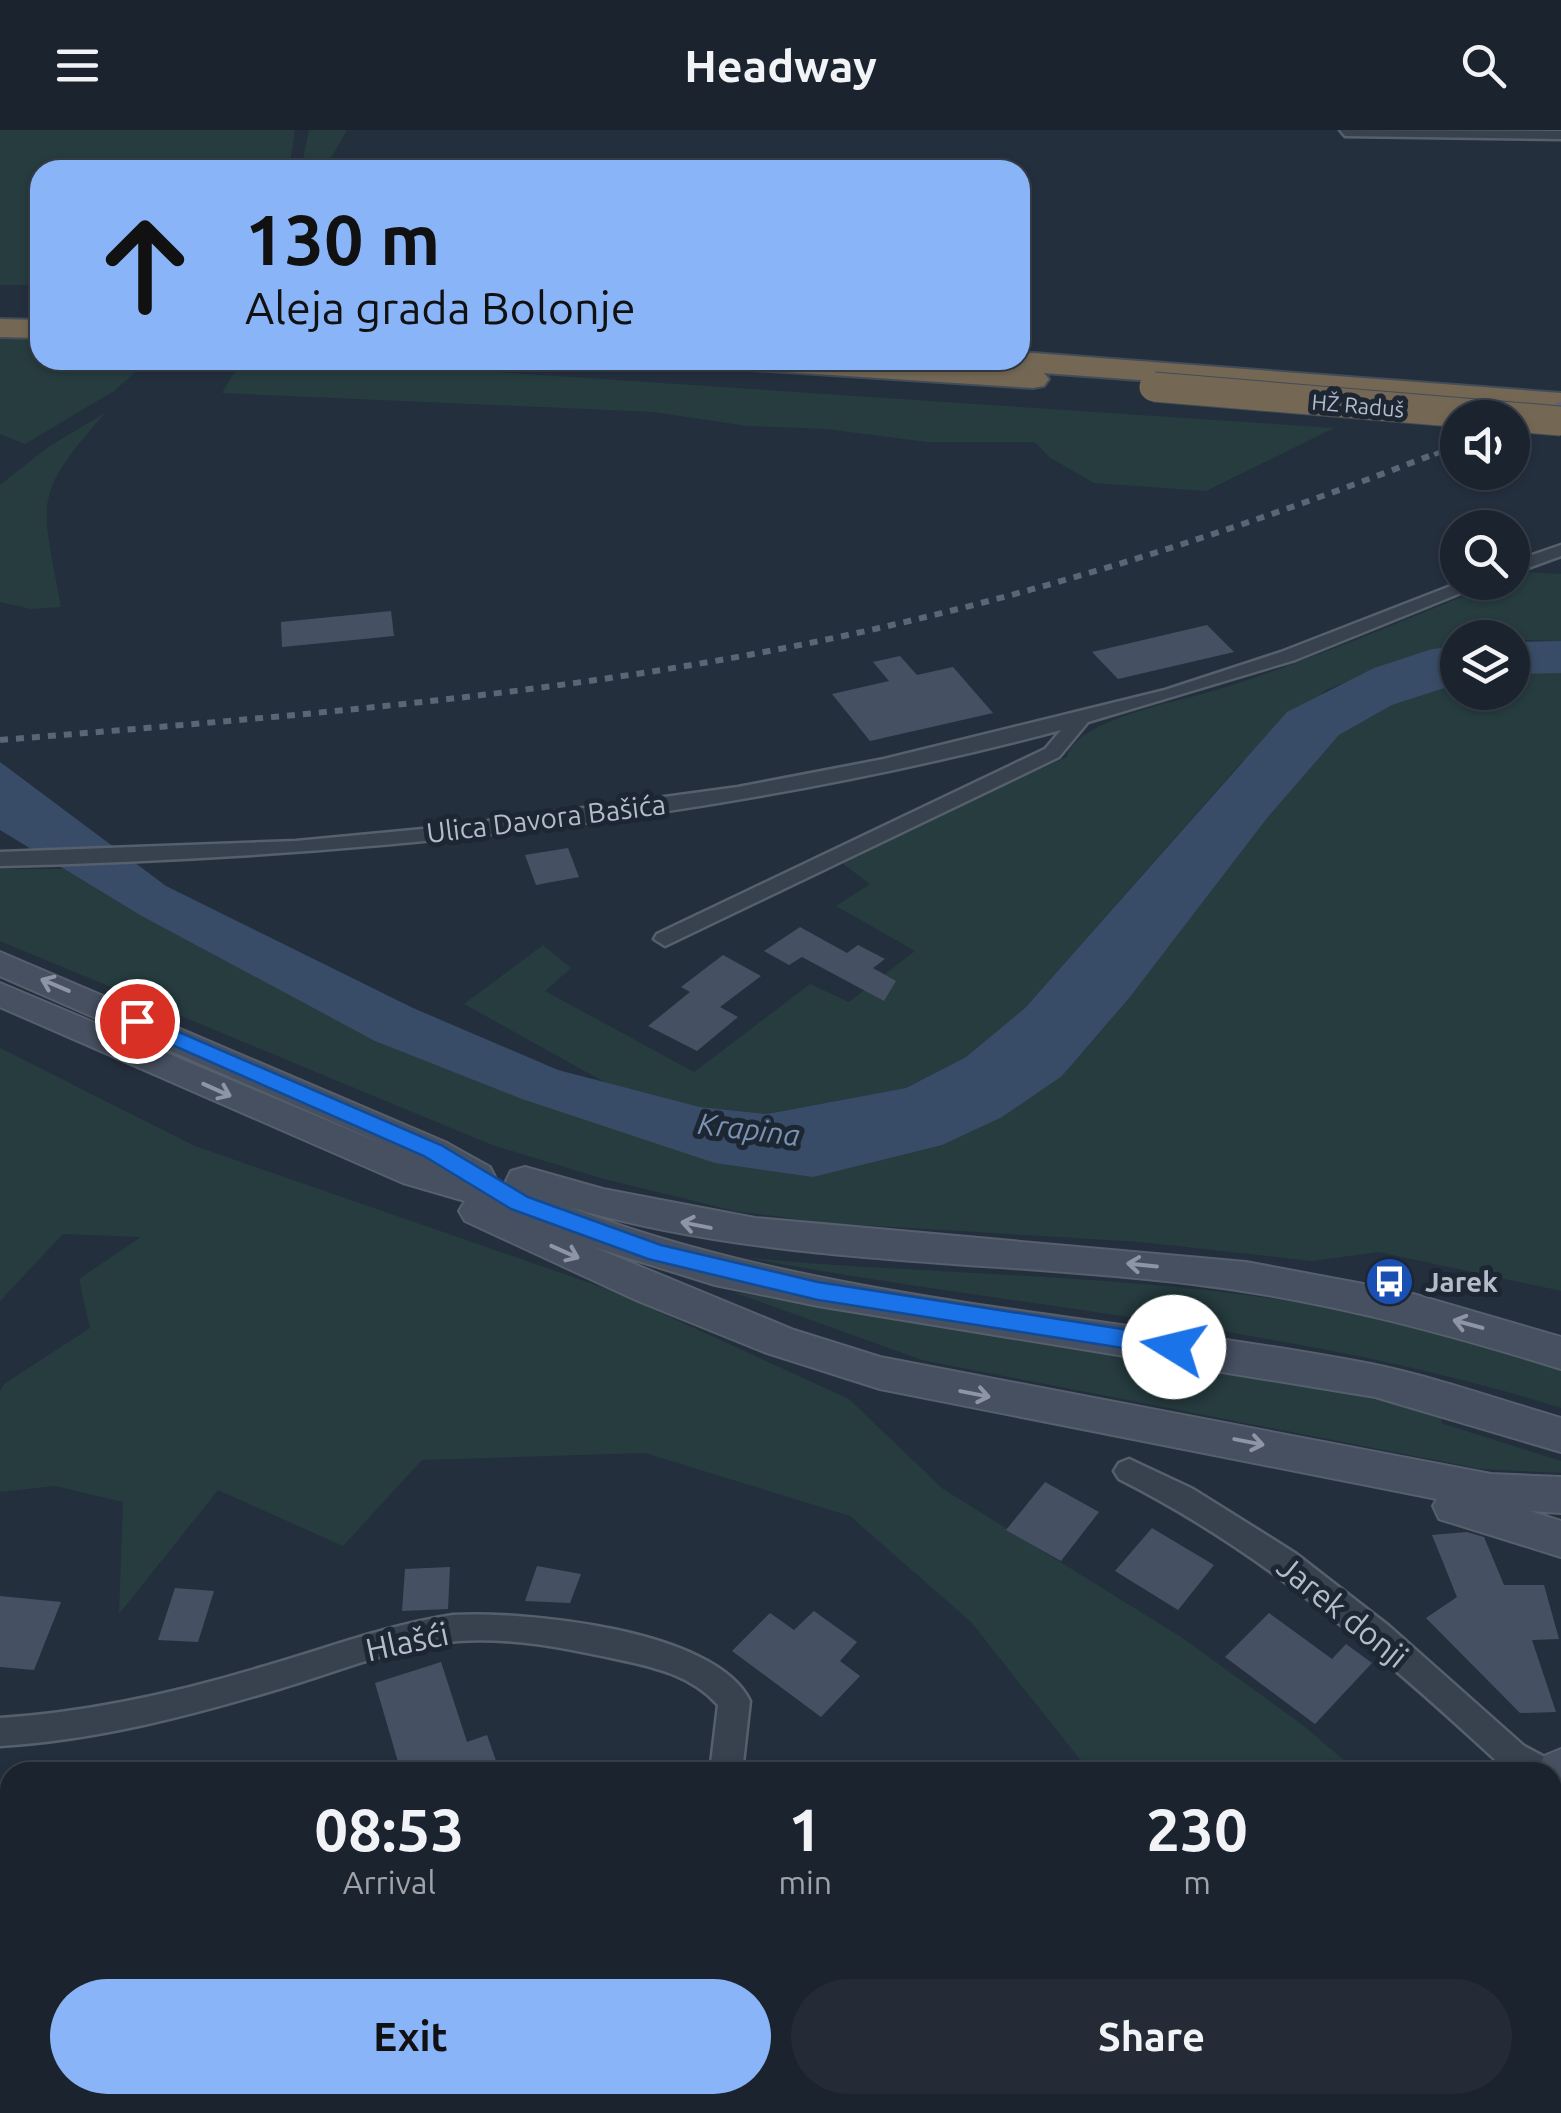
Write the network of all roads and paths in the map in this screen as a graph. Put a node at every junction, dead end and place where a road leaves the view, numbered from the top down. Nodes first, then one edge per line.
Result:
1 (1346, 132) edge
2 (1561, 135) edge
3 (0, 313) edge
4 (30, 314) edge
5 (0, 328) edge
6 (30, 329) edge
7 (1030, 363) edge
8 (973, 370) edge
9 (1162, 378) junction
10 (1561, 402) edge
11 (1561, 421) edge
12 (1561, 550) edge
13 (1530, 562) edge
14 (1440, 598) edge
15 (1084, 716) junction
16 (0, 859) edge
17 (665, 939) dead end
18 (0, 963) edge
19 (0, 994) edge
20 (425, 1162) junction
21 (1561, 1354) edge
22 (1561, 1435) edge
23 (1342, 1460) junction
24 (1129, 1472) dead end
25 (1561, 1495) edge
26 (1561, 1539) edge
27 (0, 1732) edge
28 (727, 1762) edge
29 (1524, 1762) edge

1 - 2 street
3 - 4 highway
5 - 6 highway
7 - 9 highway
8 - 9 highway
9 - 10 highway, HŽ Raduš
9 - 11 highway, HŽ Raduš, bridge
12 - 13 street
14 - 15 street, Ulica Davora Bašića
15 - 16 street, Ulica Davora Bašića
15 - 17 street
20 -> 18 main road
19 -> 20 main road
21 -> 20 main road
20 - 22 main road
20 -> 23 main road
23 - 25 main road
23 - 26 main road
24 - 29 street, Jarek donji
27 - 28 street, Hlašći

